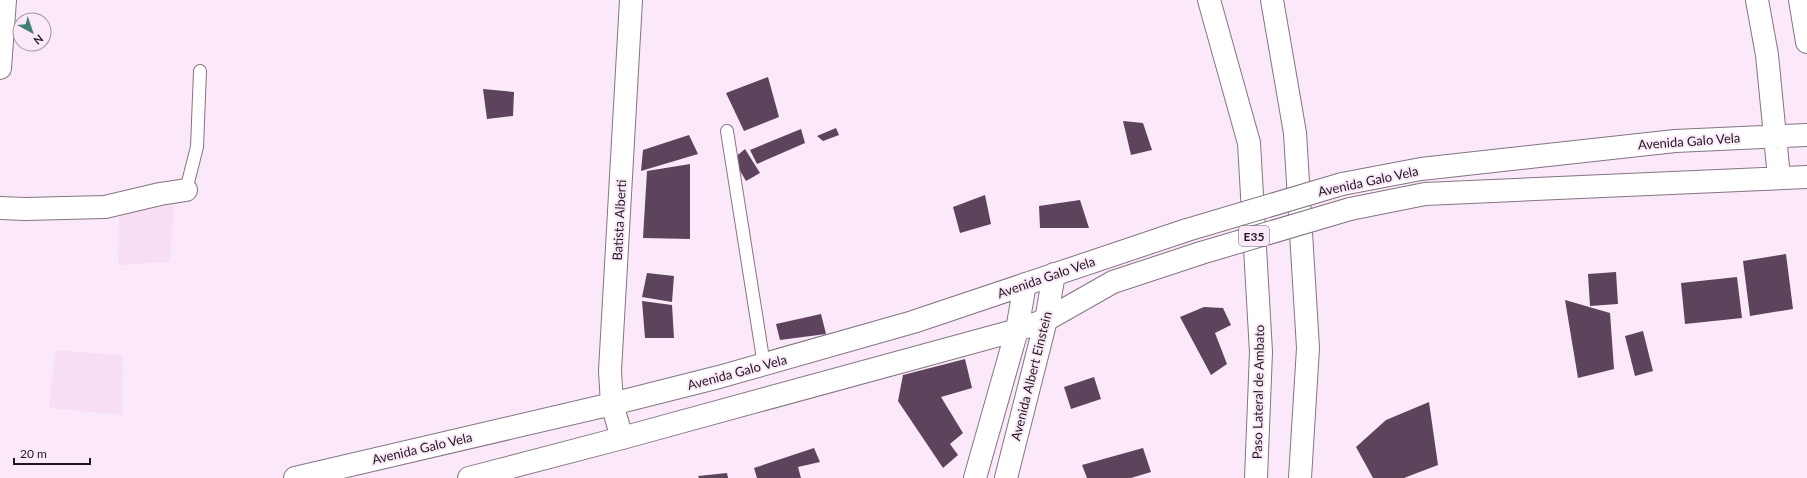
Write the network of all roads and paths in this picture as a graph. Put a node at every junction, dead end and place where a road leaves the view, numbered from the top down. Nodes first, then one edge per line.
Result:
1 (5, 0) edge
2 (631, 0) edge
3 (1209, 0) edge
4 (1272, 0) edge
5 (1757, 0) edge
6 (1800, 0) edge
7 (1807, 42) edge
8 (0, 68) edge
9 (200, 71) dead end
10 (727, 131) dead end
11 (1807, 135) edge
12 (1775, 136) junction
13 (1807, 177) edge
14 (1779, 178) junction
15 (186, 190) joint
16 (0, 208) edge
17 (1054, 274) junction
18 (1026, 284) junction
19 (1046, 320) junction
20 (1017, 330) junction
21 (764, 365) junction
22 (612, 404) junction
23 (622, 438) junction
24 (295, 478) edge
25 (472, 478) edge
26 (975, 478) edge
27 (1006, 478) edge
28 (1256, 478) edge
29 (1300, 478) edge

1 - 8 main road
2 - 22 main road, Batista Alberti
3 - 28 main road, Paso Lateral de Ambato / E35
4 - 29 main road
5 - 12 main road
6 - 7 main road
9 - 15 lane
10 - 21 lane
11 - 12 main road, Avenida Galo Vela
12 - 14 main road
12 - 17 main road, Avenida Galo Vela, bridge
13 - 14 main road, Avenida Galo Vela
14 - 19 main road, Avenida Galo Vela, bridge
15 - 16 main road
17 - 18 main road, Avenida Galo Vela
17 - 19 main road, Avenida Albert Einstein
18 - 20 main road, Avenida Albert Einstein
18 - 21 main road, Avenida Galo Vela
19 - 20 main road, Avenida Galo Vela
19 - 27 main road, Avenida Albert Einstein
20 - 23 main road, Avenida Galo Vela
20 - 26 main road, Avenida Albert Einstein
21 - 22 main road, Avenida Galo Vela
22 - 23 main road, Batista Alberti
22 - 24 main road, Avenida Galo Vela
23 - 25 main road, Avenida Galo Vela

